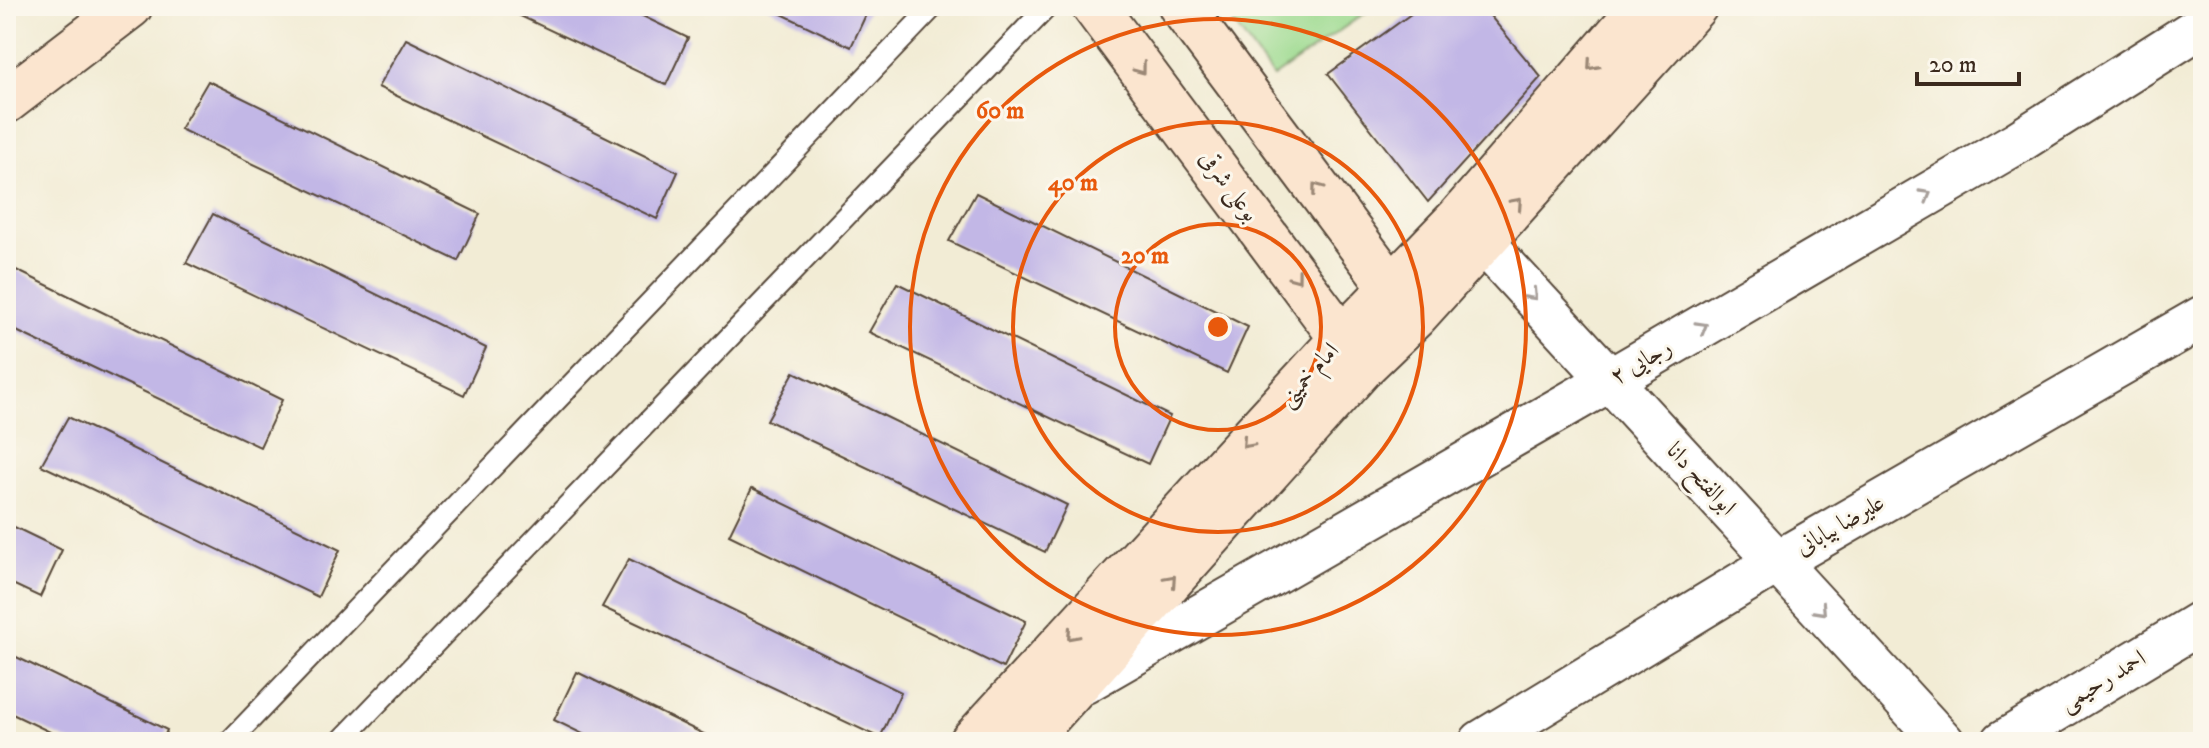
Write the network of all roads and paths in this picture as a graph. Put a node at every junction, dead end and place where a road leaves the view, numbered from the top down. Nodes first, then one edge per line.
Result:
1 (934, 6) edge
2 (1048, 6) edge
3 (1094, 6) edge
4 (1181, 6) edge
5 (122, 9) edge
6 (1678, 9) edge
7 (2203, 25) edge
8 (6, 101) edge
9 (1472, 229) junction
10 (1403, 303) junction
11 (2203, 317) edge
12 (1353, 352) junction
13 (1610, 380) junction
14 (1777, 562) junction
15 (2203, 621) edge
16 (1072, 689) junction
17 (229, 742) edge
18 (340, 742) edge
19 (972, 742) edge
20 (1025, 742) edge
21 (1481, 742) edge
22 (1943, 742) edge
23 (2003, 742) edge

1 - 17 lane
2 - 18 lane
3 -> 12 main road, بوعلی شرقی
10 -> 4 main road
5 - 8 main road
6 - 9 main road, امام خمینی
13 -> 7 street, رجایی ۲
9 - 10 main road, امام خمینی
9 -> 13 street, ابوالفتح دانا
10 - 12 main road, امام خمینی
11 - 14 street, علیرضا بیابانی
16 -> 12 main road, امام خمینی
12 -> 19 main road, امام خمینی
13 - 14 street, ابوالفتح دانا
13 - 16 street, رجایی ۲
14 - 21 street, علیرضا بیابانی
14 -> 22 street, ابوالفتح دانا
15 - 23 street, احمد رحیمی
16 - 20 main road, امام خمینی

